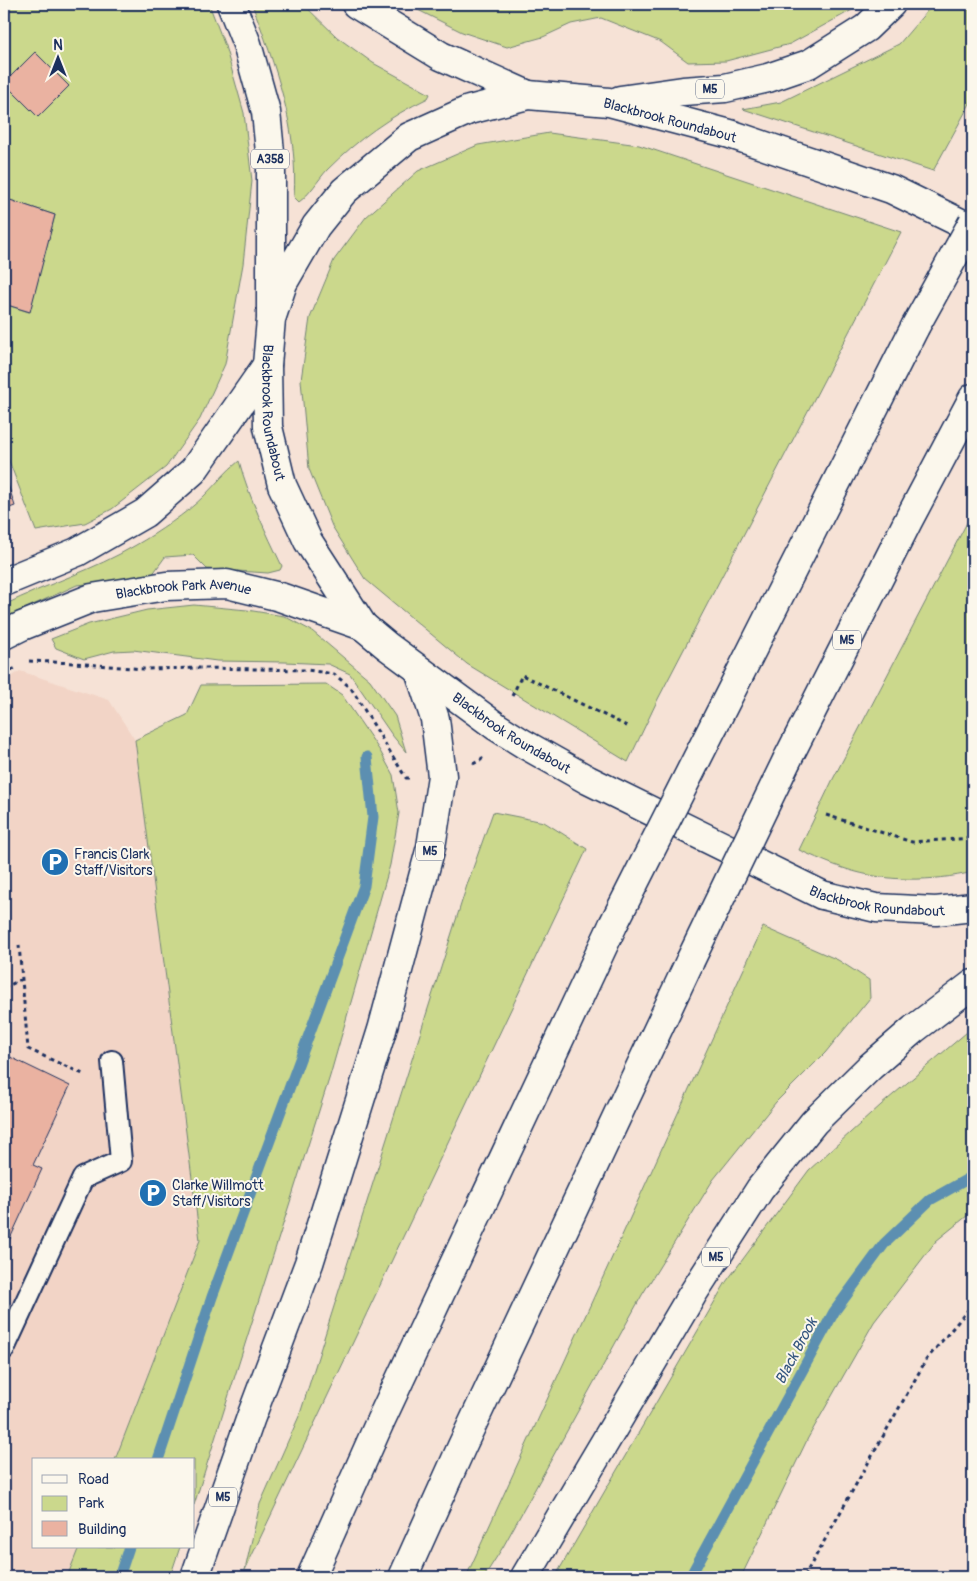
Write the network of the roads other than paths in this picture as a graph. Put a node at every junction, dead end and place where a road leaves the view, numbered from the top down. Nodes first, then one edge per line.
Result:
1 (231, 4) edge
2 (356, 4) edge
3 (891, 4) edge
4 (528, 95) junction
5 (609, 102) junction
6 (973, 222) edge
7 (973, 229) edge
8 (272, 319) junction
9 (267, 366) junction
10 (973, 398) edge
11 (5, 577) edge
12 (363, 626) junction
13 (4, 635) edge
14 (419, 670) junction
15 (973, 907) edge
16 (973, 984) edge
17 (112, 1061) dead end
18 (4, 1349) edge
19 (195, 1577) edge
20 (310, 1577) edge
21 (403, 1577) edge
22 (525, 1577) edge

1 - 8 main road, A358
2 - 4 main road
3 - 5 main road, M5
4 - 5 main road, Blackbrook Roundabout
4 - 8 main road, Blackbrook Roundabout
5 - 7 main road, Blackbrook Roundabout
6 - 20 main road, bridge
8 - 9 main road, Blackbrook Roundabout
9 - 11 main road
9 - 12 main road, Blackbrook Roundabout
10 - 21 main road, M5, bridge
12 - 13 main road, Blackbrook Park Avenue
12 - 14 main road, Blackbrook Roundabout
14 - 15 main road, Blackbrook Roundabout
14 - 19 main road, M5
16 - 22 main road, M5
17 - 18 lane

